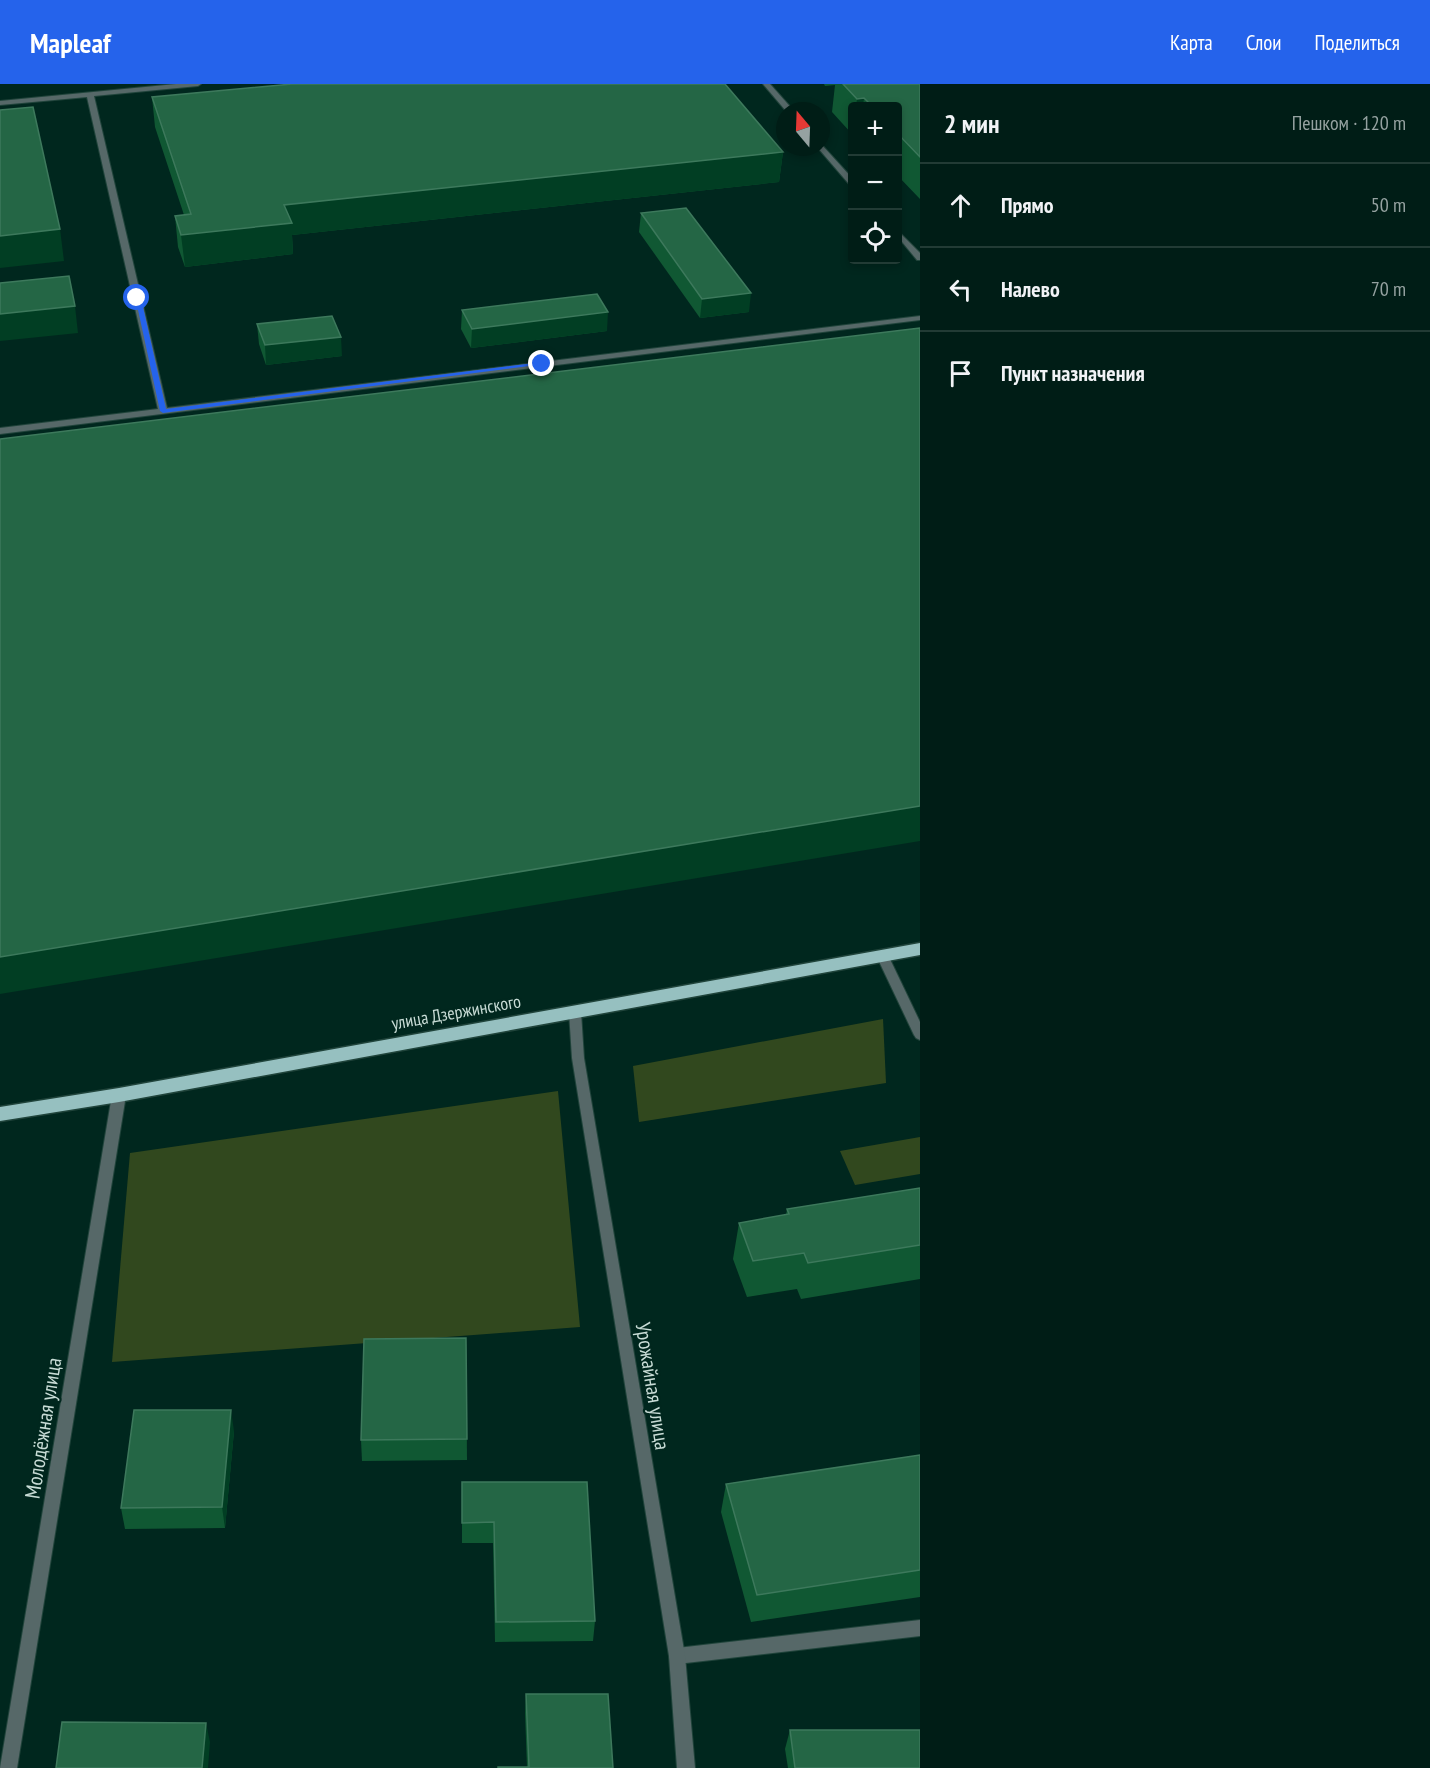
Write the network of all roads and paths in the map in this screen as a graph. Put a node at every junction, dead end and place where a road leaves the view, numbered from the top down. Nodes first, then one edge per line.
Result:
1 (198, 84) edge
2 (766, 84) edge
3 (90, 94) junction
4 (782, 102) edge
5 (0, 103) edge
6 (830, 156) edge
7 (848, 177) edge
8 (902, 238) edge
9 (920, 258) edge
10 (920, 318) edge
11 (163, 411) junction
12 (0, 431) edge
13 (920, 949) edge
14 (882, 955) junction
15 (575, 1012) junction
16 (920, 1035) edge
17 (119, 1095) junction
18 (0, 1114) edge
19 (920, 1628) edge
20 (676, 1656) junction
21 (8, 1768) edge
22 (686, 1768) edge

1 - 3 street
2 - 4 street
3 - 5 street
3 - 11 street
6 - 7 street
8 - 9 street
10 - 11 street
11 - 12 street
13 - 14 highway, улица Дзержинского
14 - 15 highway, улица Дзержинского
14 - 16 street
15 - 17 highway, улица Дзержинского
15 - 20 street, Урожайная улица
17 - 18 highway, улица Дзержинского
17 - 21 street, Молодёжная улица
19 - 20 street
20 - 22 street, Урожайная улица

